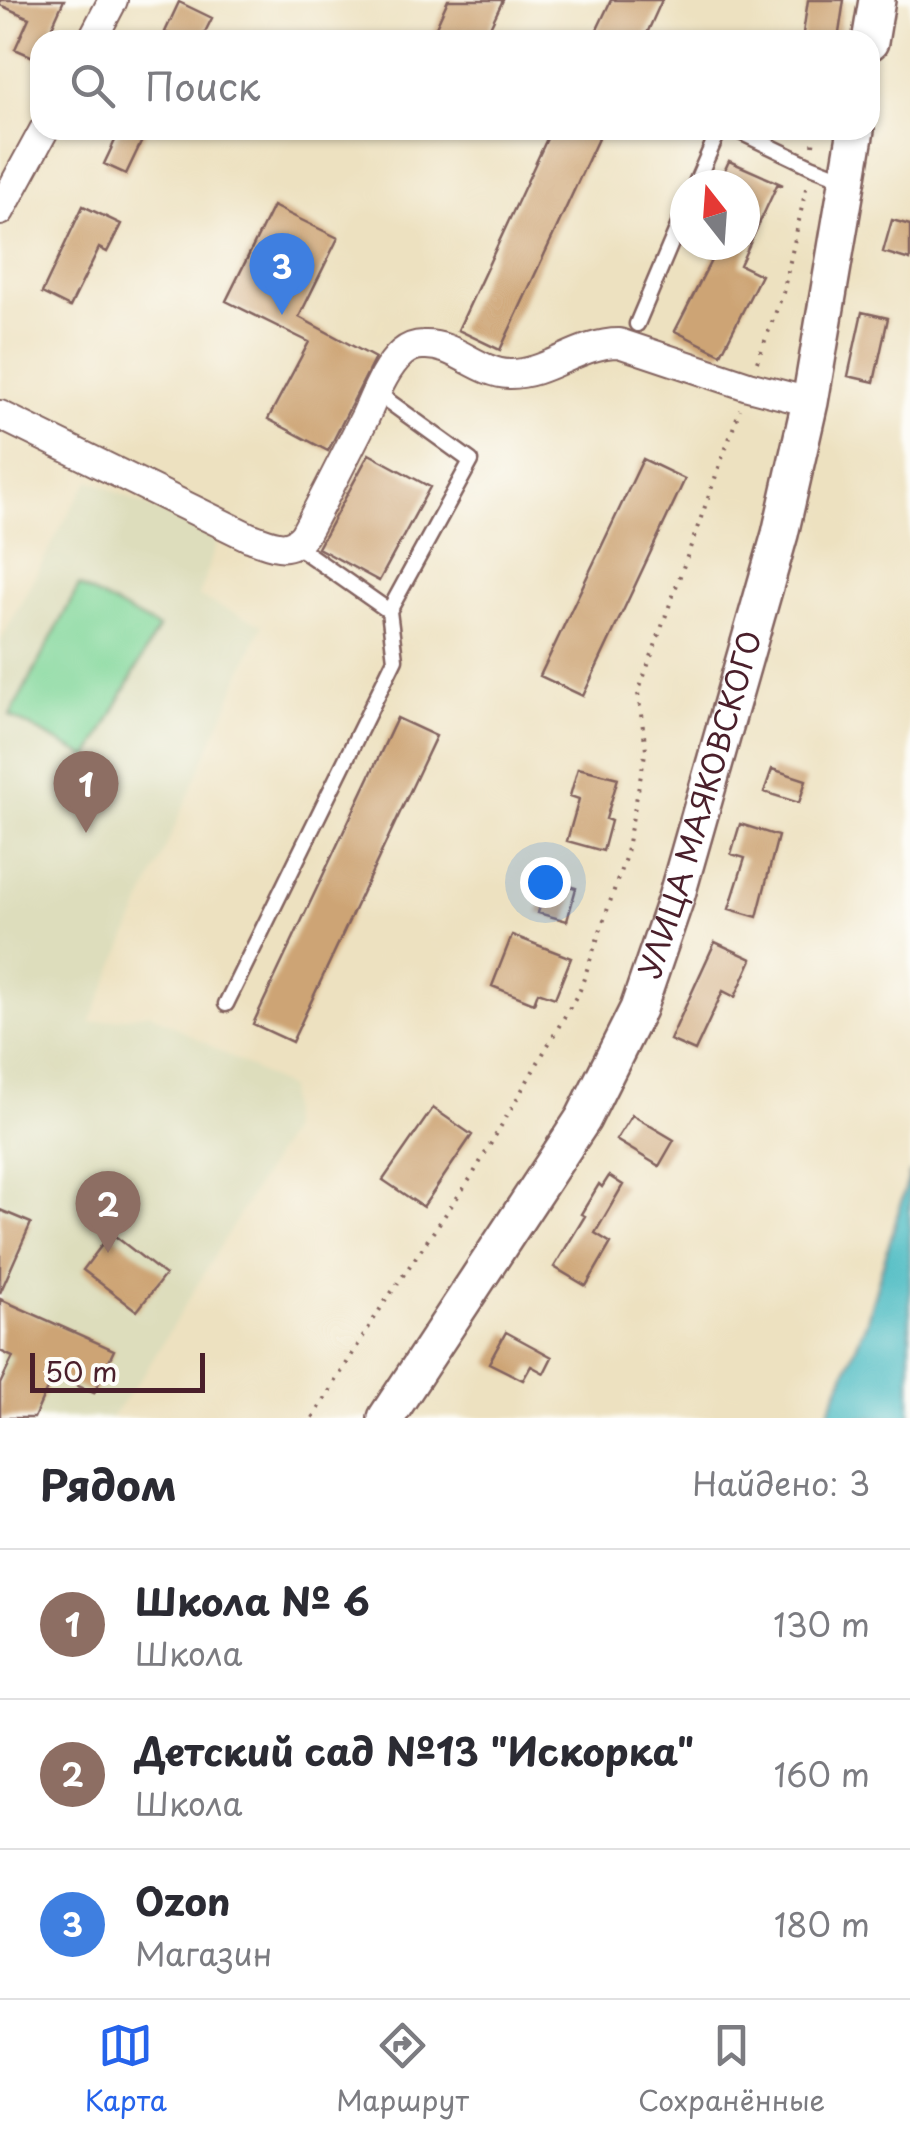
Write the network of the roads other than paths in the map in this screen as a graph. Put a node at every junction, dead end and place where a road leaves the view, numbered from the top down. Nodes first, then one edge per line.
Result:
1 (114, 0) edge
2 (877, 0) edge
3 (98, 30) edge
4 (872, 30) edge
5 (39, 140) edge
6 (714, 140) edge
7 (757, 140) edge
8 (854, 140) edge
9 (702, 170) edge
10 (848, 180) junction
11 (0, 211) edge
12 (670, 246) edge
13 (637, 324) dead end
14 (377, 394) junction
15 (810, 402) junction
16 (0, 415) edge
17 (294, 545) junction
18 (389, 612) junction
19 (226, 1004) dead end
20 (386, 1418) edge

1 - 3 street
2 - 4 street
5 - 11 street
6 - 9 lane
7 - 10 lane
8 - 10 street, УЛИЦА МАЯКОВСКОГО
10 - 15 street, УЛИЦА МАЯКОВСКОГО
12 - 13 lane
14 - 15 street
14 - 17 street
14 - 18 lane
15 - 20 street, УЛИЦА МАЯКОВСКОГО
16 - 17 street
17 - 18 lane
18 - 19 lane

